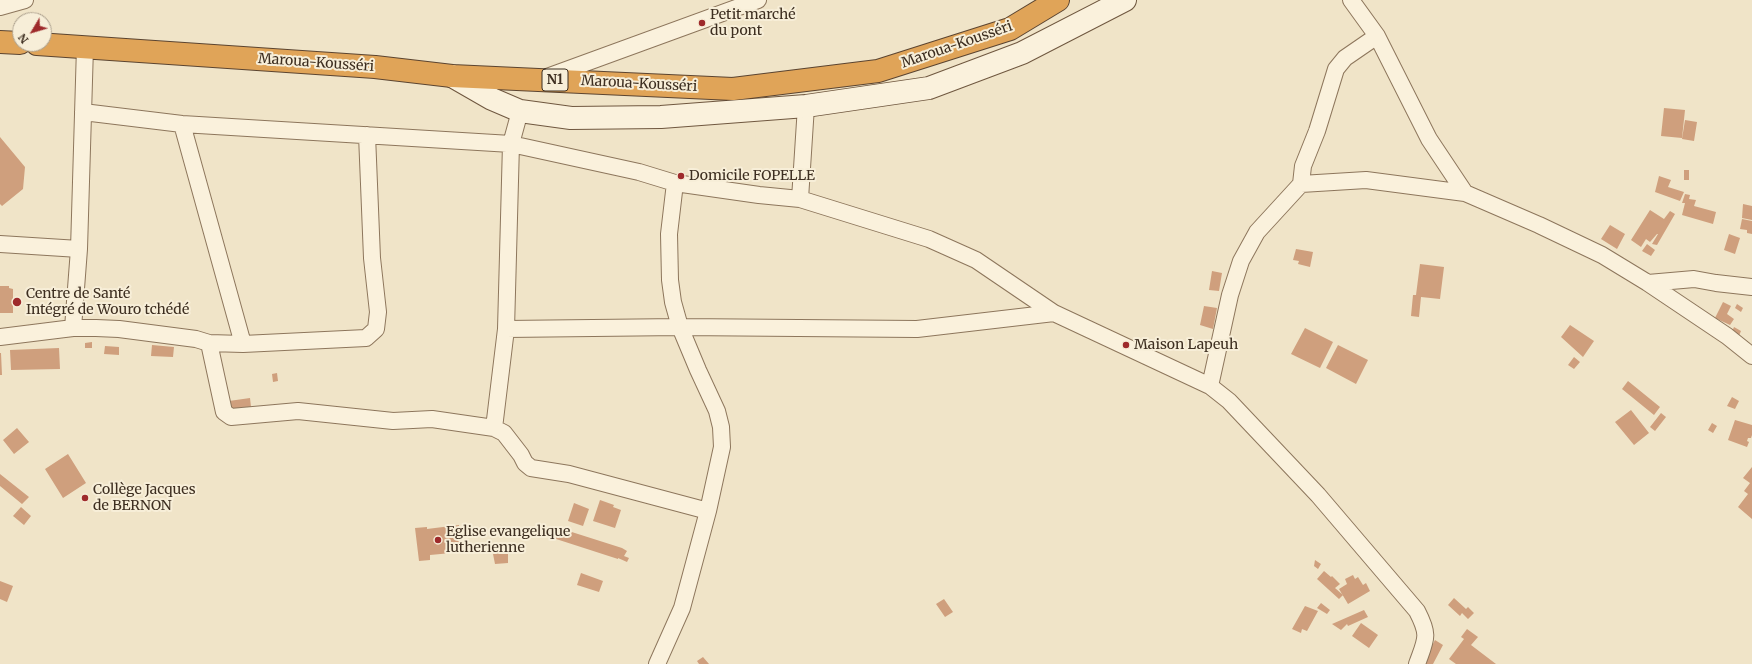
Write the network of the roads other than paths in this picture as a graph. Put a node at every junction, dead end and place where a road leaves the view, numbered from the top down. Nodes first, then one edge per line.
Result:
1 (25, 0) edge
2 (758, 0) edge
3 (1058, 0) edge
4 (1124, 0) edge
5 (1351, 0) edge
6 (0, 7) edge
7 (1377, 36) junction
8 (0, 42) edge
9 (12, 43) edge
10 (52, 45) edge
11 (85, 47) junction
12 (452, 76) junction
13 (540, 80) junction
14 (806, 106) junction
15 (520, 111) junction
16 (83, 112) junction
17 (182, 124) junction
18 (367, 135) junction
19 (511, 144) junction
20 (675, 183) junction
21 (1300, 184) junction
22 (1465, 193) junction
23 (800, 199) junction
24 (0, 244) edge
25 (79, 248) junction
26 (1648, 283) junction
27 (1752, 287) edge
28 (1054, 313) junction
29 (680, 327) junction
30 (73, 328) junction
31 (506, 329) junction
32 (0, 337) edge
33 (209, 342) junction
34 (242, 344) junction
35 (1752, 356) edge
36 (1210, 386) junction
37 (494, 428) junction
38 (708, 511) junction
39 (657, 664) edge
40 (1417, 664) edge

1 - 6 street
2 - 13 street
3 - 13 highway, Maroua-Kousséri / N1
4 - 14 street
5 - 7 street
7 - 21 street
7 - 22 street
8 - 9 highway
10 - 11 highway, Maroua-Kousséri / N1
11 - 12 highway, Maroua-Kousséri / N1
11 - 16 street
12 - 13 highway, Maroua-Kousséri / N1
12 - 15 street
14 - 15 street
14 - 23 street
15 - 19 street
16 - 17 street
16 - 25 street
17 - 18 street
17 - 34 street
18 - 19 street
18 - 34 street
19 - 20 street
19 - 31 street
20 - 23 street
20 - 29 street
21 - 22 street
21 - 36 street
22 - 26 street
23 - 28 street
24 - 25 street
25 - 30 street
26 - 27 street
26 - 35 street
28 - 29 street
28 - 36 street
29 - 31 street
29 - 38 street
30 - 32 street
30 - 33 street
31 - 37 street
33 - 34 street
33 - 37 street
36 - 40 street
37 - 38 street
38 - 39 street

